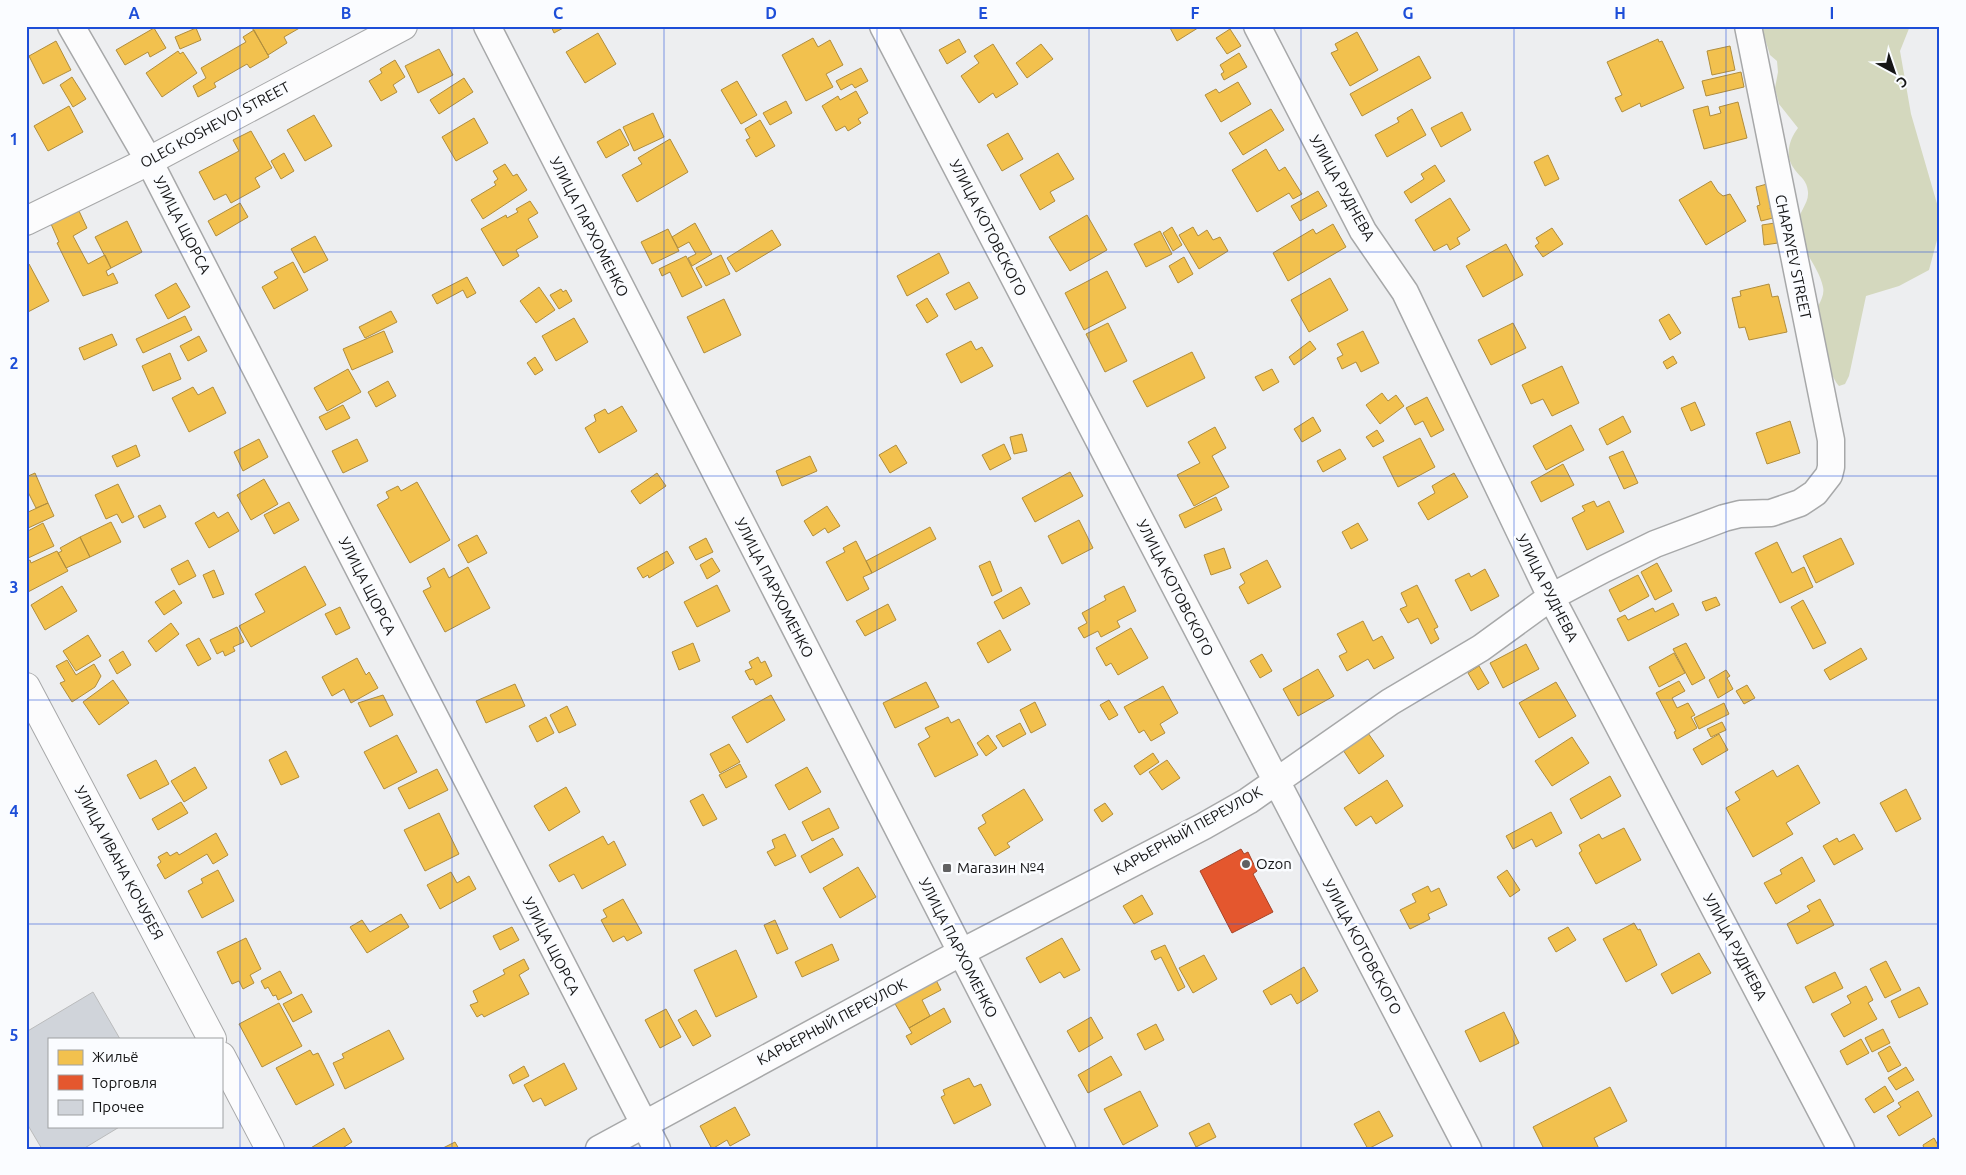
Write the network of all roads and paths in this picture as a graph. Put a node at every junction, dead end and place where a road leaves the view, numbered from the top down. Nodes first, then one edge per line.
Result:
1 (71, 26) edge
2 (403, 26) edge
3 (487, 26) edge
4 (883, 26) edge
5 (1257, 26) edge
6 (1748, 26) edge
7 (149, 161) junction
8 (26, 221) edge
9 (1822, 485) joint
10 (1551, 598) junction
11 (26, 687) edge
12 (1276, 782) junction
13 (960, 953) junction
14 (211, 1038) edge
15 (222, 1058) edge
16 (644, 1124) junction
17 (270, 1149) edge
18 (599, 1149) edge
19 (657, 1149) edge
20 (1062, 1149) edge
21 (1468, 1149) edge
22 (1841, 1149) edge

1 - 7 street, УЛИЦА ЩОРСА
2 - 7 street, OLEG KOSHEVOI STREET
3 - 13 street, УЛИЦА ПАРХОМЕНКО
4 - 12 street, УЛИЦА КОТОВСКОГО
5 - 10 street, УЛИЦА РУДНЕВА
6 - 9 street, CHAPAYEV STREET
7 - 8 street, OLEG KOSHEVOI STREET
7 - 16 street, УЛИЦА ЩОРСА
9 - 10 street, КАРЬЕРНЫЙ ПЕРЕУЛОК
10 - 12 street, КАРЬЕРНЫЙ ПЕРЕУЛОК
10 - 22 street, УЛИЦА РУДНЕВА
11 - 14 street, УЛИЦА ИВАНА КОЧУБЕЯ
12 - 13 street, КАРЬЕРНЫЙ ПЕРЕУЛОК
12 - 21 street, УЛИЦА КОТОВСКОГО
13 - 16 street, КАРЬЕРНЫЙ ПЕРЕУЛОК
13 - 20 street, УЛИЦА ПАРХОМЕНКО
15 - 17 street
16 - 18 street, КАРЬЕРНЫЙ ПЕРЕУЛОК
16 - 19 street, УЛИЦА ЩОРСА

